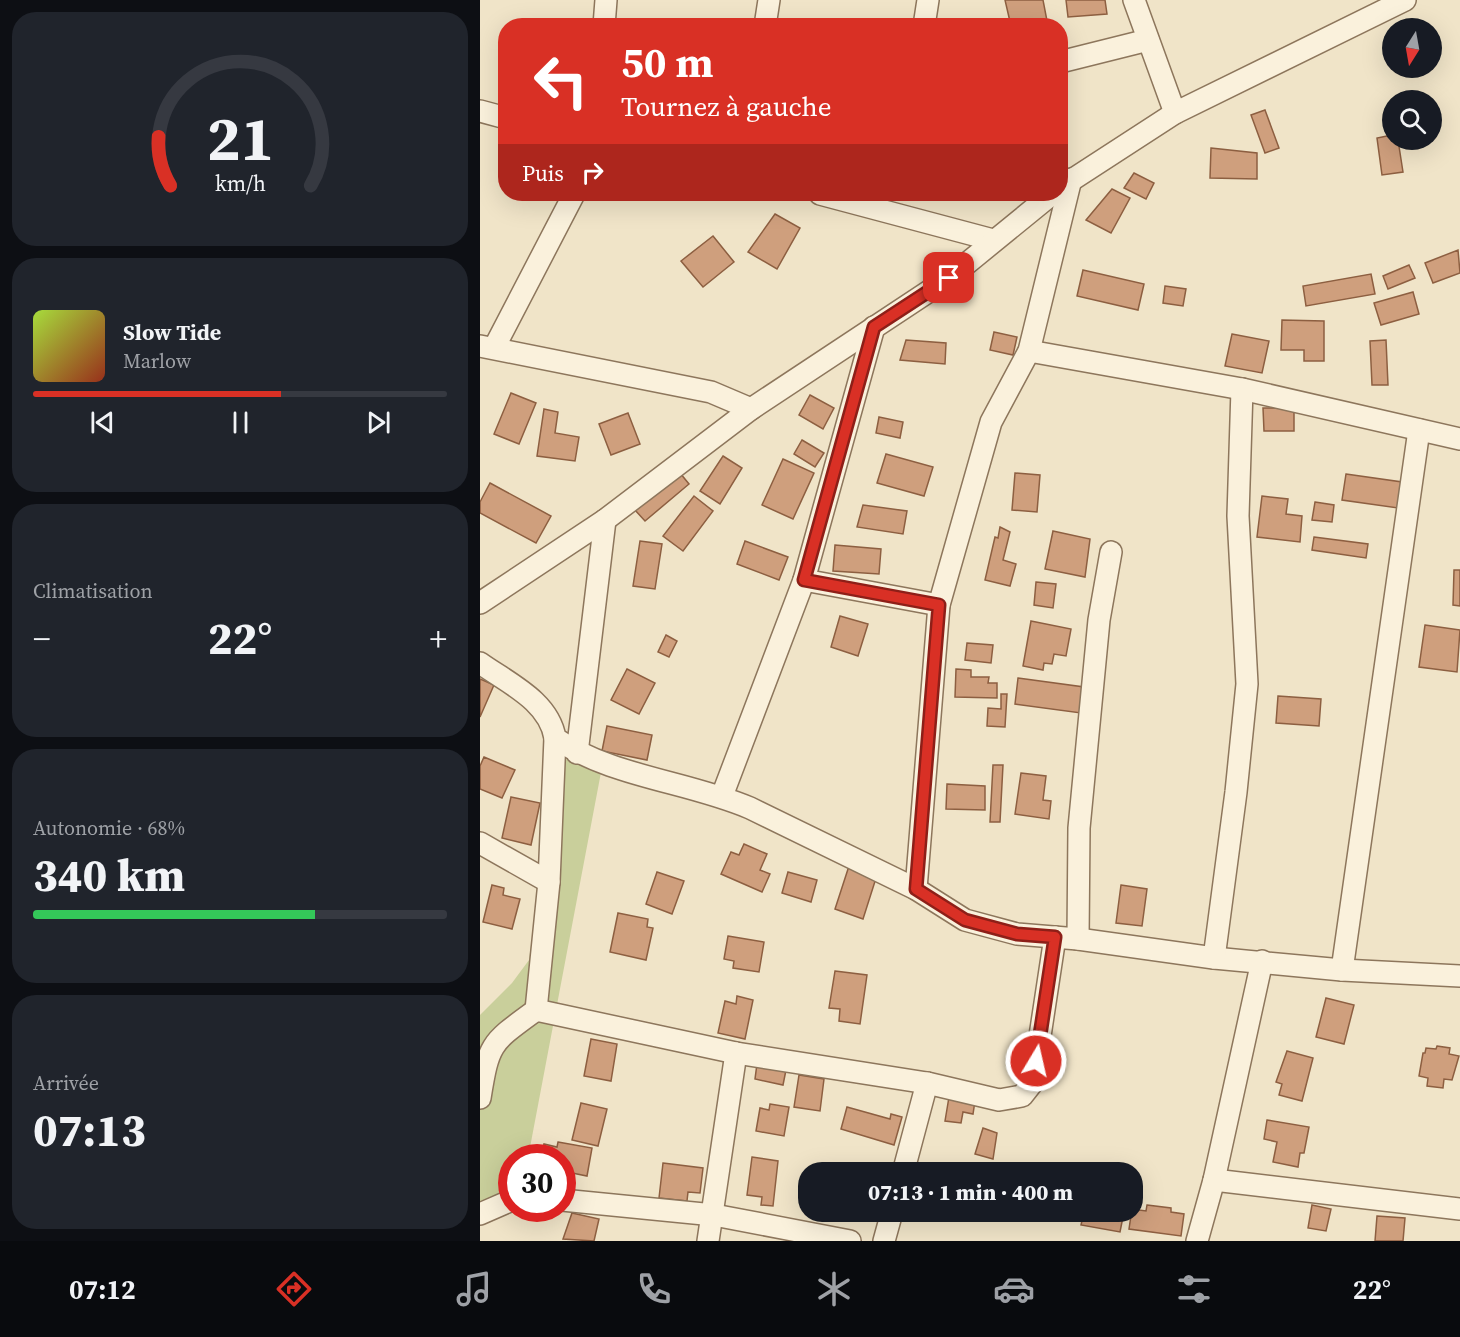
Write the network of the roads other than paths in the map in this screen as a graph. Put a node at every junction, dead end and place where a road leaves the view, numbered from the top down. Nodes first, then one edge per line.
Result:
1 (606, 0) edge
2 (769, 0) edge
3 (928, 0) edge
4 (1134, 0) edge
5 (1405, 0) edge
6 (605, 18) edge
7 (768, 18) edge
8 (925, 18) edge
9 (1148, 40) junction
10 (1068, 60) edge
11 (480, 111) edge
12 (1175, 113) junction
13 (498, 116) edge
14 (1068, 182) edge
15 (570, 201) edge
16 (846, 201) edge
17 (1044, 201) edge
18 (1062, 201) edge
19 (993, 240) junction
20 (874, 327) junction
21 (487, 347) edge
22 (1029, 351) junction
23 (1242, 389) junction
24 (750, 409) junction
25 (1419, 430) junction
26 (1460, 439) edge
27 (605, 520) junction
28 (1111, 552) dead end
29 (804, 580) junction
30 (480, 603) edge
31 (939, 605) junction
32 (480, 663) edge
33 (555, 738) junction
34 (577, 753) junction
35 (722, 796) junction
36 (480, 843) edge
37 (549, 882) junction
38 (916, 889) junction
39 (1055, 937) junction
40 (1078, 939) junction
41 (1214, 958) junction
42 (1262, 961) junction
43 (1342, 970) junction
44 (1460, 976) edge
45 (536, 1010) junction
46 (489, 1034) edge
47 (736, 1053) junction
48 (927, 1083) junction
49 (480, 1098) edge
50 (906, 1162) edge
51 (1214, 1180) junction
52 (576, 1201) edge
53 (498, 1206) edge
54 (1460, 1209) edge
55 (480, 1214) edge
56 (714, 1215) junction
57 (889, 1222) edge
58 (708, 1241) edge
59 (850, 1241) edge
60 (884, 1241) edge
61 (1197, 1241) edge

1 - 6 street
2 - 7 street
3 - 8 street
4 - 9 street
5 - 12 street
9 - 10 street
9 - 12 street
11 - 13 street
12 - 14 street
15 - 21 street
16 - 19 street
17 - 19 street
18 - 22 street
19 - 20 street
20 - 24 street
20 - 29 street
21 - 24 street
22 - 23 street
22 - 31 street
23 - 25 street
23 - 41 street
24 - 27 street
25 - 26 street
25 - 43 street
27 - 30 street
27 - 34 street
28 - 40 street
29 - 31 street
29 - 35 street
31 - 38 street
32 - 33 street
33 - 34 street
33 - 37 street
34 - 35 street
35 - 38 street
36 - 37 street
37 - 45 street
38 - 39 street
39 - 40 street
39 - 48 street
40 - 41 street
41 - 42 street
42 - 43 street
42 - 51 street
43 - 44 street
45 - 46 street
45 - 47 street
46 - 49 street
47 - 48 street
47 - 56 street
48 - 50 street
51 - 54 street
51 - 61 street
52 - 56 street
53 - 55 street
56 - 58 street
56 - 59 street
57 - 60 street

